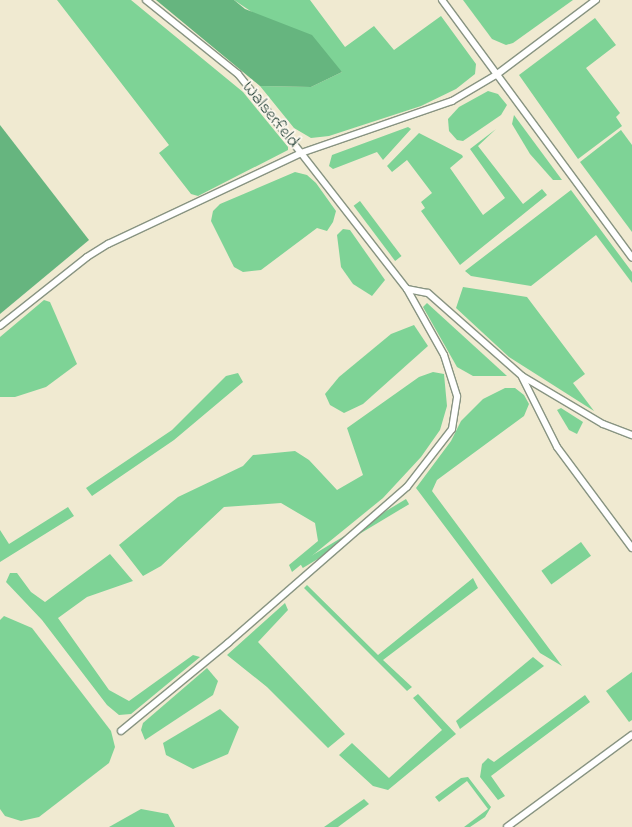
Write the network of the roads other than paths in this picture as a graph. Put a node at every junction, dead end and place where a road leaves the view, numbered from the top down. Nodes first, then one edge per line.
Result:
1 (146, 0) edge
2 (442, 0) edge
3 (596, 0) edge
4 (496, 75) junction
5 (301, 153) junction
6 (632, 258) edge
7 (408, 289) junction
8 (0, 326) edge
9 (522, 376) junction
10 (632, 435) edge
11 (632, 548) edge
12 (121, 731) dead end
13 (632, 735) edge
14 (507, 827) edge

1 - 5 lane, Walserfeld
2 - 4 lane
3 - 4 lane, Walserfeld
4 - 5 lane, Walserfeld
4 - 6 lane
5 - 7 lane
5 - 8 lane
7 - 9 lane
7 - 12 lane
9 - 10 lane
9 - 11 lane
13 - 14 lane

